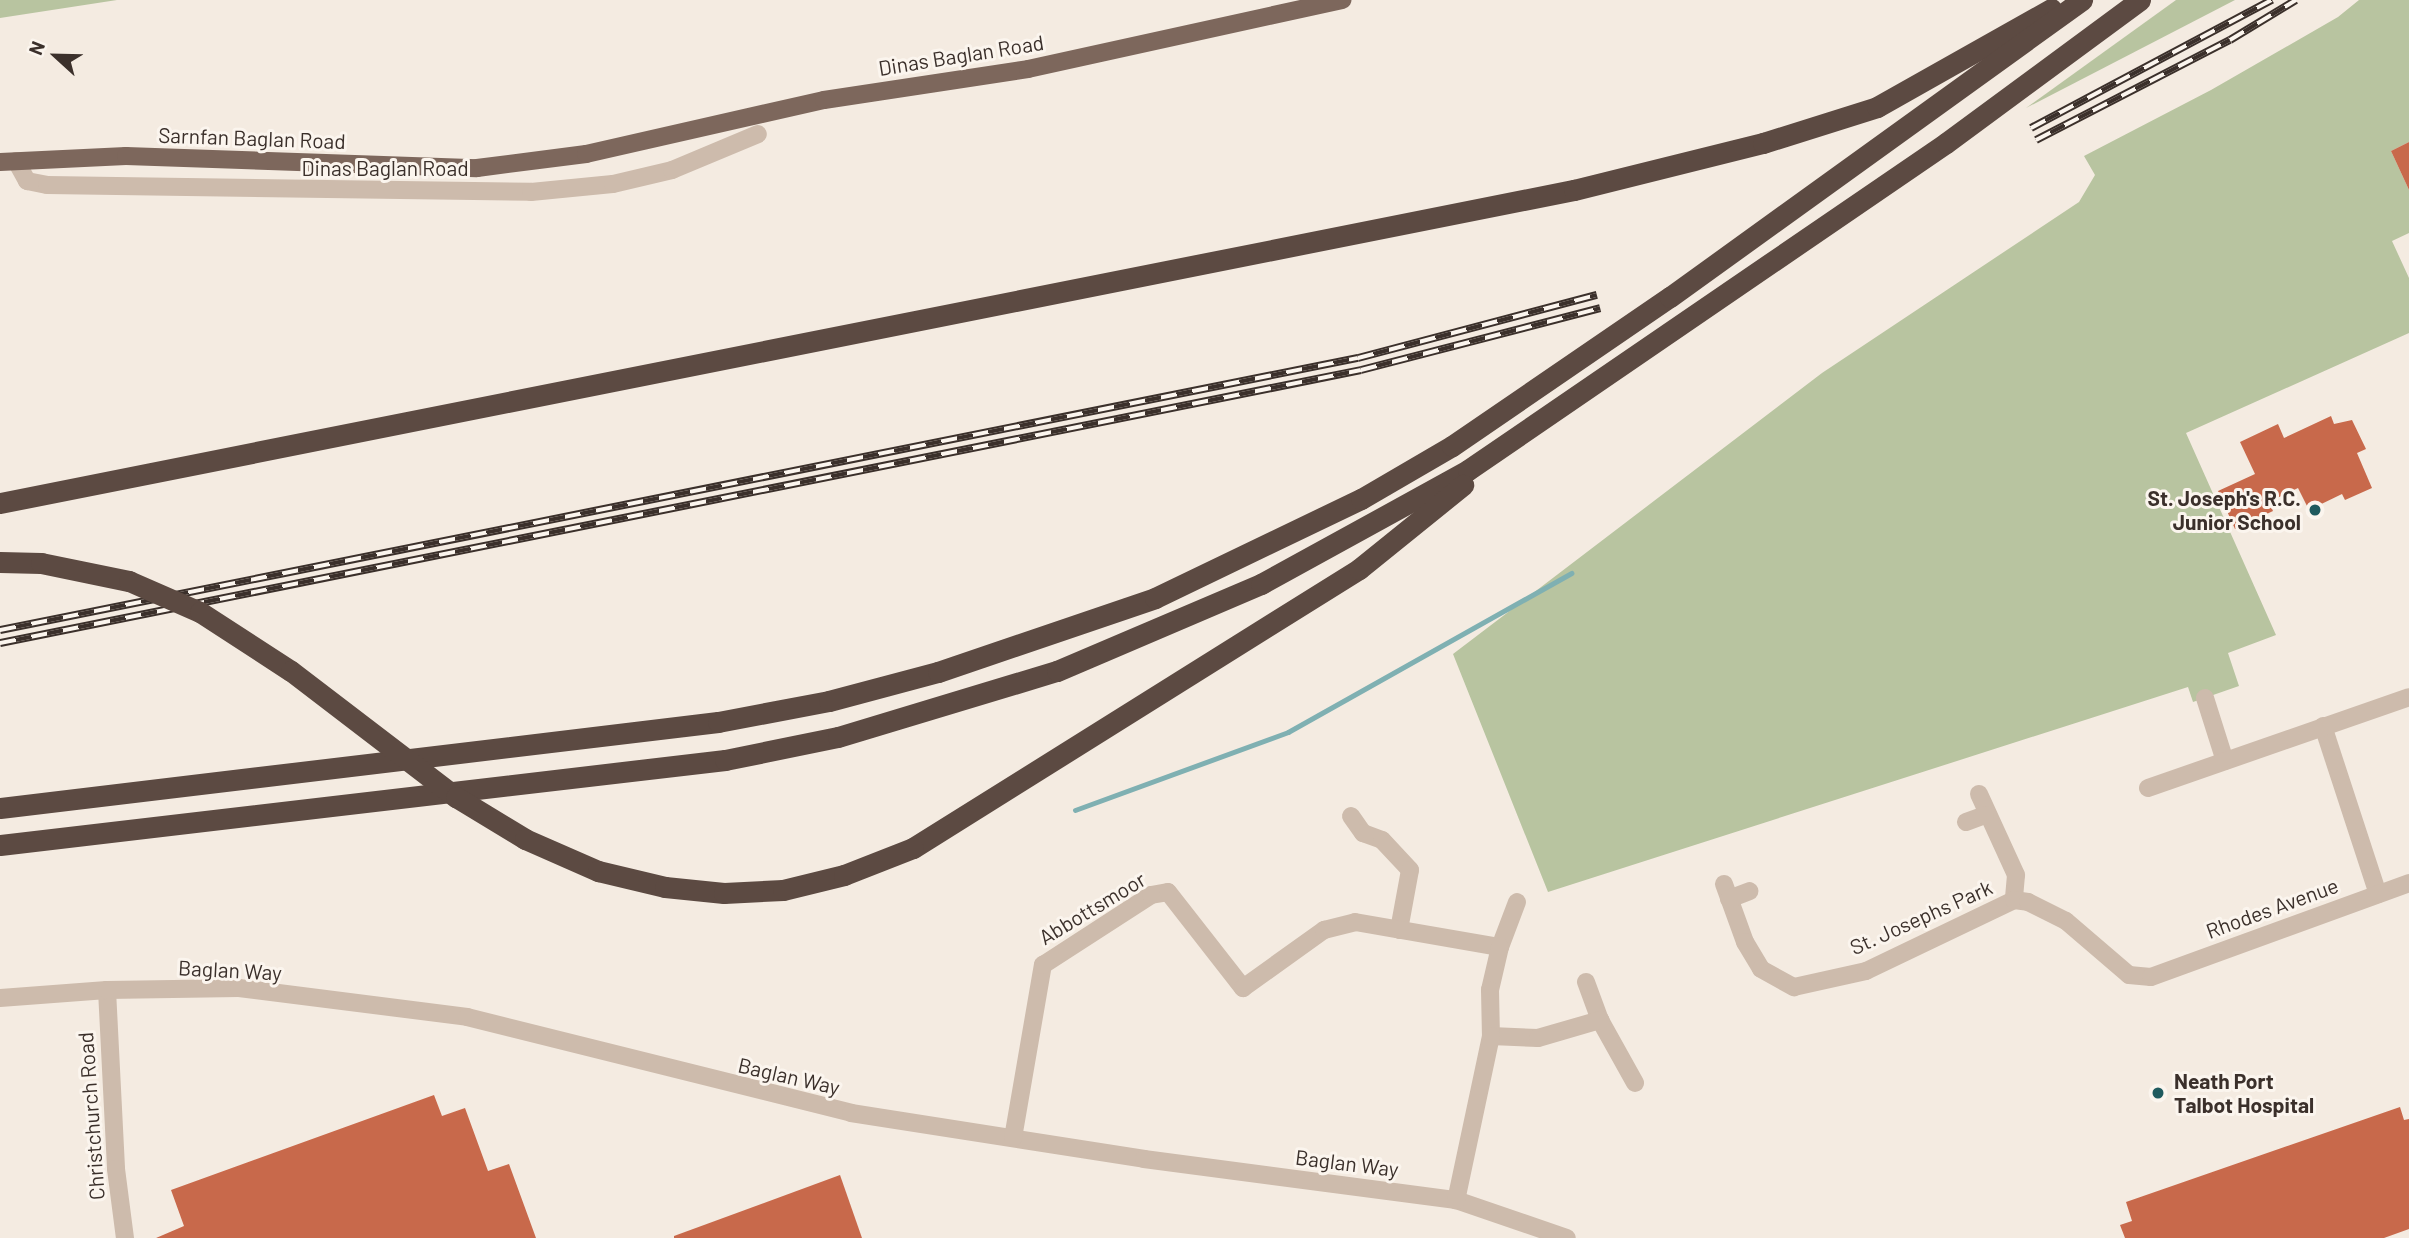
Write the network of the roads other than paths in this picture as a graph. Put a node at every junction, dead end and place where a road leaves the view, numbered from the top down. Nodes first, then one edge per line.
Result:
1 (1343, 0) edge
2 (2068, 0) edge
3 (2082, 0) edge
4 (2140, 0) edge
5 (758, 134) dead end
6 (586, 154) joint
7 (8, 162) edge
8 (1554, 412) junction
9 (0, 503) edge
10 (0, 562) edge
11 (2409, 697) edge
12 (2205, 698) dead end
13 (2323, 726) junction
14 (2225, 761) junction
15 (2148, 788) dead end
16 (1979, 794) dead end
17 (0, 808) edge
18 (1985, 815) junction
19 (1351, 816) dead end
20 (1966, 822) dead end
21 (0, 845) edge
22 (2409, 883) edge
23 (1750, 891) dead end
24 (2378, 894) junction
25 (2014, 900) junction
26 (1517, 902) dead end
27 (1399, 930) junction
28 (1500, 947) junction
29 (2151, 977) joint
30 (1586, 982) dead end
31 (107, 990) junction
32 (0, 998) edge
33 (1600, 1020) junction
34 (1491, 1036) junction
35 (1635, 1083) dead end
36 (1013, 1138) junction
37 (1456, 1200) junction
38 (125, 1238) edge
39 (1567, 1238) edge

1 - 6 main road, Dinas Baglan Road
2 - 9 highway
3 - 17 highway
4 - 8 highway
5 - 7 street, Dinas Baglan Road
6 - 7 main road, Sarnfan Baglan Road
8 - 10 highway, bridge
8 - 21 highway
11 - 13 street
12 - 14 street
13 - 14 street
13 - 24 street
14 - 15 street
16 - 18 street, St. Josephs Park
18 - 20 street
18 - 25 street, St. Josephs Park
19 - 27 street
22 - 24 street, Rhodes Avenue
23 - 25 street, St. Josephs Park
24 - 29 street, Rhodes Avenue
25 - 29 street, St. Josephs Park
26 - 28 street
27 - 28 street, Abbottsmoor
27 - 36 street, Abbottsmoor
28 - 34 street
30 - 33 street
31 - 32 street, Baglan Way
31 - 36 street, Baglan Way
31 - 38 street, Christchurch Road
33 - 34 street
33 - 35 street
34 - 37 street
36 - 37 street, Baglan Way
37 - 39 street, Baglan Way

